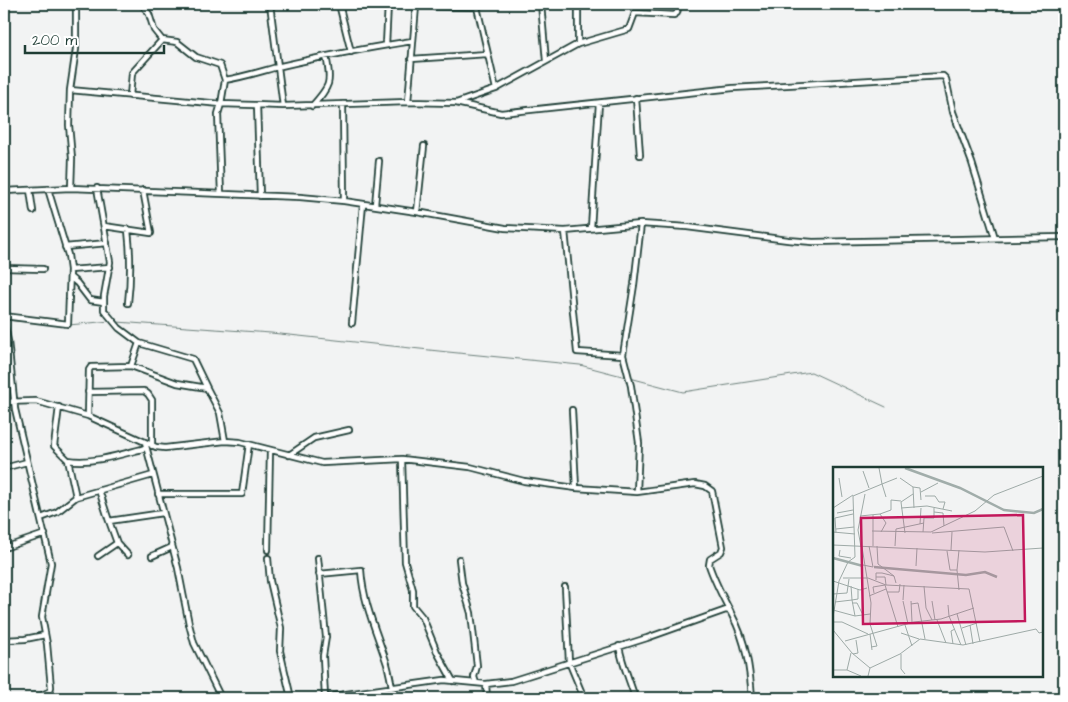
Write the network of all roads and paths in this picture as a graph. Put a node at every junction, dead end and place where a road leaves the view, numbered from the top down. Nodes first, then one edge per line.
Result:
1 (76, 4) edge
2 (142, 4) edge
3 (270, 4) edge
4 (339, 4) edge
5 (388, 4) edge
6 (541, 4) edge
7 (578, 4) edge
8 (679, 4) edge
9 (416, 5) edge
10 (477, 5) edge
11 (162, 40) junction
12 (412, 41) junction
13 (578, 44) junction
14 (386, 45) junction
15 (351, 52) junction
16 (488, 54) junction
17 (326, 56) junction
18 (411, 58) junction
19 (546, 61) junction
20 (279, 67) junction
21 (225, 80) junction
22 (496, 89) junction
23 (70, 90) junction
24 (130, 96) junction
25 (636, 98) junction
26 (408, 102) junction
27 (599, 103) junction
28 (222, 104) junction
29 (343, 104) junction
30 (456, 104) junction
31 (257, 105) junction
32 (283, 106) junction
33 (312, 106) junction
34 (424, 146) dead end
35 (640, 155) dead end
36 (379, 162) dead end
37 (72, 188) junction
38 (98, 188) junction
39 (48, 189) junction
40 (30, 190) junction
41 (143, 190) junction
42 (4, 192) edge
43 (221, 194) junction
44 (260, 196) junction
45 (344, 201) junction
46 (363, 204) junction
47 (375, 205) junction
48 (33, 211) dead end
49 (417, 212) junction
50 (641, 224) junction
51 (104, 226) junction
52 (591, 228) junction
53 (128, 230) junction
54 (565, 231) junction
55 (1064, 237) edge
56 (995, 238) junction
57 (107, 243) junction
58 (65, 247) junction
59 (110, 266) junction
60 (4, 268) edge
61 (44, 269) dead end
62 (70, 270) junction
63 (71, 278) junction
64 (104, 302) junction
65 (128, 304) dead end
66 (4, 316) edge
67 (352, 323) dead end
68 (4, 324) edge
69 (139, 343) junction
70 (624, 355) junction
71 (131, 366) junction
72 (207, 388) junction
73 (88, 392) junction
74 (4, 402) edge
75 (14, 402) junction
76 (59, 407) junction
77 (572, 410) dead end
78 (88, 416) junction
79 (349, 430) dead end
80 (225, 441) junction
81 (145, 442) junction
82 (249, 444) junction
83 (152, 446) junction
84 (146, 448) junction
85 (270, 450) junction
86 (289, 456) junction
87 (402, 459) junction
88 (68, 460) junction
89 (27, 462) junction
90 (4, 468) edge
91 (153, 475) junction
92 (576, 488) junction
93 (99, 490) junction
94 (637, 492) junction
95 (158, 494) junction
96 (76, 497) junction
97 (163, 513) junction
98 (41, 518) junction
99 (109, 521) junction
100 (45, 534) junction
101 (117, 543) junction
102 (4, 548) edge
103 (172, 548) junction
104 (268, 550) dead end
105 (128, 555) dead end
106 (98, 556) dead end
107 (152, 556) dead end
108 (268, 558) dead end
109 (318, 558) dead end
110 (459, 559) dead end
111 (319, 574) junction
112 (565, 587) dead end
113 (730, 611) junction
114 (45, 635) junction
115 (4, 640) edge
116 (619, 646) junction
117 (569, 662) junction
118 (453, 680) junction
119 (476, 682) junction
120 (486, 684) junction
121 (392, 687) junction
122 (42, 698) edge
123 (222, 698) edge
124 (291, 698) edge
125 (325, 698) edge
126 (394, 698) edge
127 (487, 698) edge
128 (584, 698) edge
129 (636, 698) edge
130 (752, 698) edge

1 - 23 street
2 - 11 street
3 - 20 street
4 - 15 street
5 - 14 street
6 - 19 street
7 - 13 street
8 - 13 street
9 - 10 street
9 - 12 street
10 - 16 street
11 - 21 street
11 - 24 street
12 - 14 street
12 - 18 street
13 - 19 street
14 - 15 street
15 - 17 street
16 - 18 street
16 - 22 street
17 - 20 street
17 - 33 street
18 - 26 street
19 - 22 street
20 - 21 street
20 - 32 street
21 - 28 street
22 - 30 street
23 - 24 street
23 - 37 street
24 - 28 street
25 - 27 street
25 - 35 street
25 - 56 street
26 - 29 street
26 - 30 street
27 - 30 street
27 - 52 street
28 - 31 street
28 - 43 street
29 - 33 street
29 - 45 street
31 - 32 street
31 - 44 street
32 - 33 street
34 - 49 street
36 - 47 street
37 - 38 street
37 - 39 street
38 - 41 street
38 - 51 street
39 - 40 street
39 - 58 street
40 - 42 street
40 - 48 street
41 - 43 street
41 - 53 street
43 - 44 street
44 - 45 street
45 - 46 street
46 - 47 street
46 - 67 street
47 - 49 street
49 - 54 street
50 - 52 street
50 - 56 street
50 - 70 street
51 - 53 street
51 - 57 street
52 - 54 street
53 - 65 street
54 - 70 street
55 - 56 street
57 - 58 street
57 - 59 street
58 - 62 street
59 - 62 street
59 - 64 street
60 - 61 street
62 - 63 street
63 - 64 street
63 - 66 street
64 - 69 street
68 - 75 street
69 - 71 street
69 - 72 street
70 - 94 street
71 - 72 street
71 - 73 street
72 - 80 street
73 - 78 street
73 - 83 street
74 - 75 street
75 - 76 street
75 - 89 street
76 - 78 street
76 - 88 street
77 - 92 street
78 - 81 street
79 - 86 street
80 - 82 street
80 - 83 street
81 - 83 street
81 - 84 street
82 - 85 street
82 - 95 street
84 - 88 street
84 - 91 street
85 - 86 street
85 - 104 street
86 - 87 street
87 - 92 street
87 - 118 street
88 - 96 street
89 - 90 street
89 - 98 street
91 - 93 street
91 - 95 street
92 - 94 street
93 - 96 street
93 - 99 street
94 - 113 street
95 - 97 street
96 - 98 street
97 - 99 street
97 - 103 street
98 - 100 street
99 - 101 street
100 - 102 street
100 - 114 street
101 - 105 street
101 - 106 street
103 - 107 street
103 - 123 street
108 - 124 street
109 - 111 street
110 - 119 street
111 - 121 street
111 - 125 street
112 - 117 street
113 - 116 street
113 - 130 street
114 - 115 street
114 - 122 street
116 - 117 street
116 - 129 street
117 - 120 street
117 - 128 street
118 - 119 street
118 - 121 street
119 - 120 street
120 - 127 street
121 - 125 street
121 - 126 street

